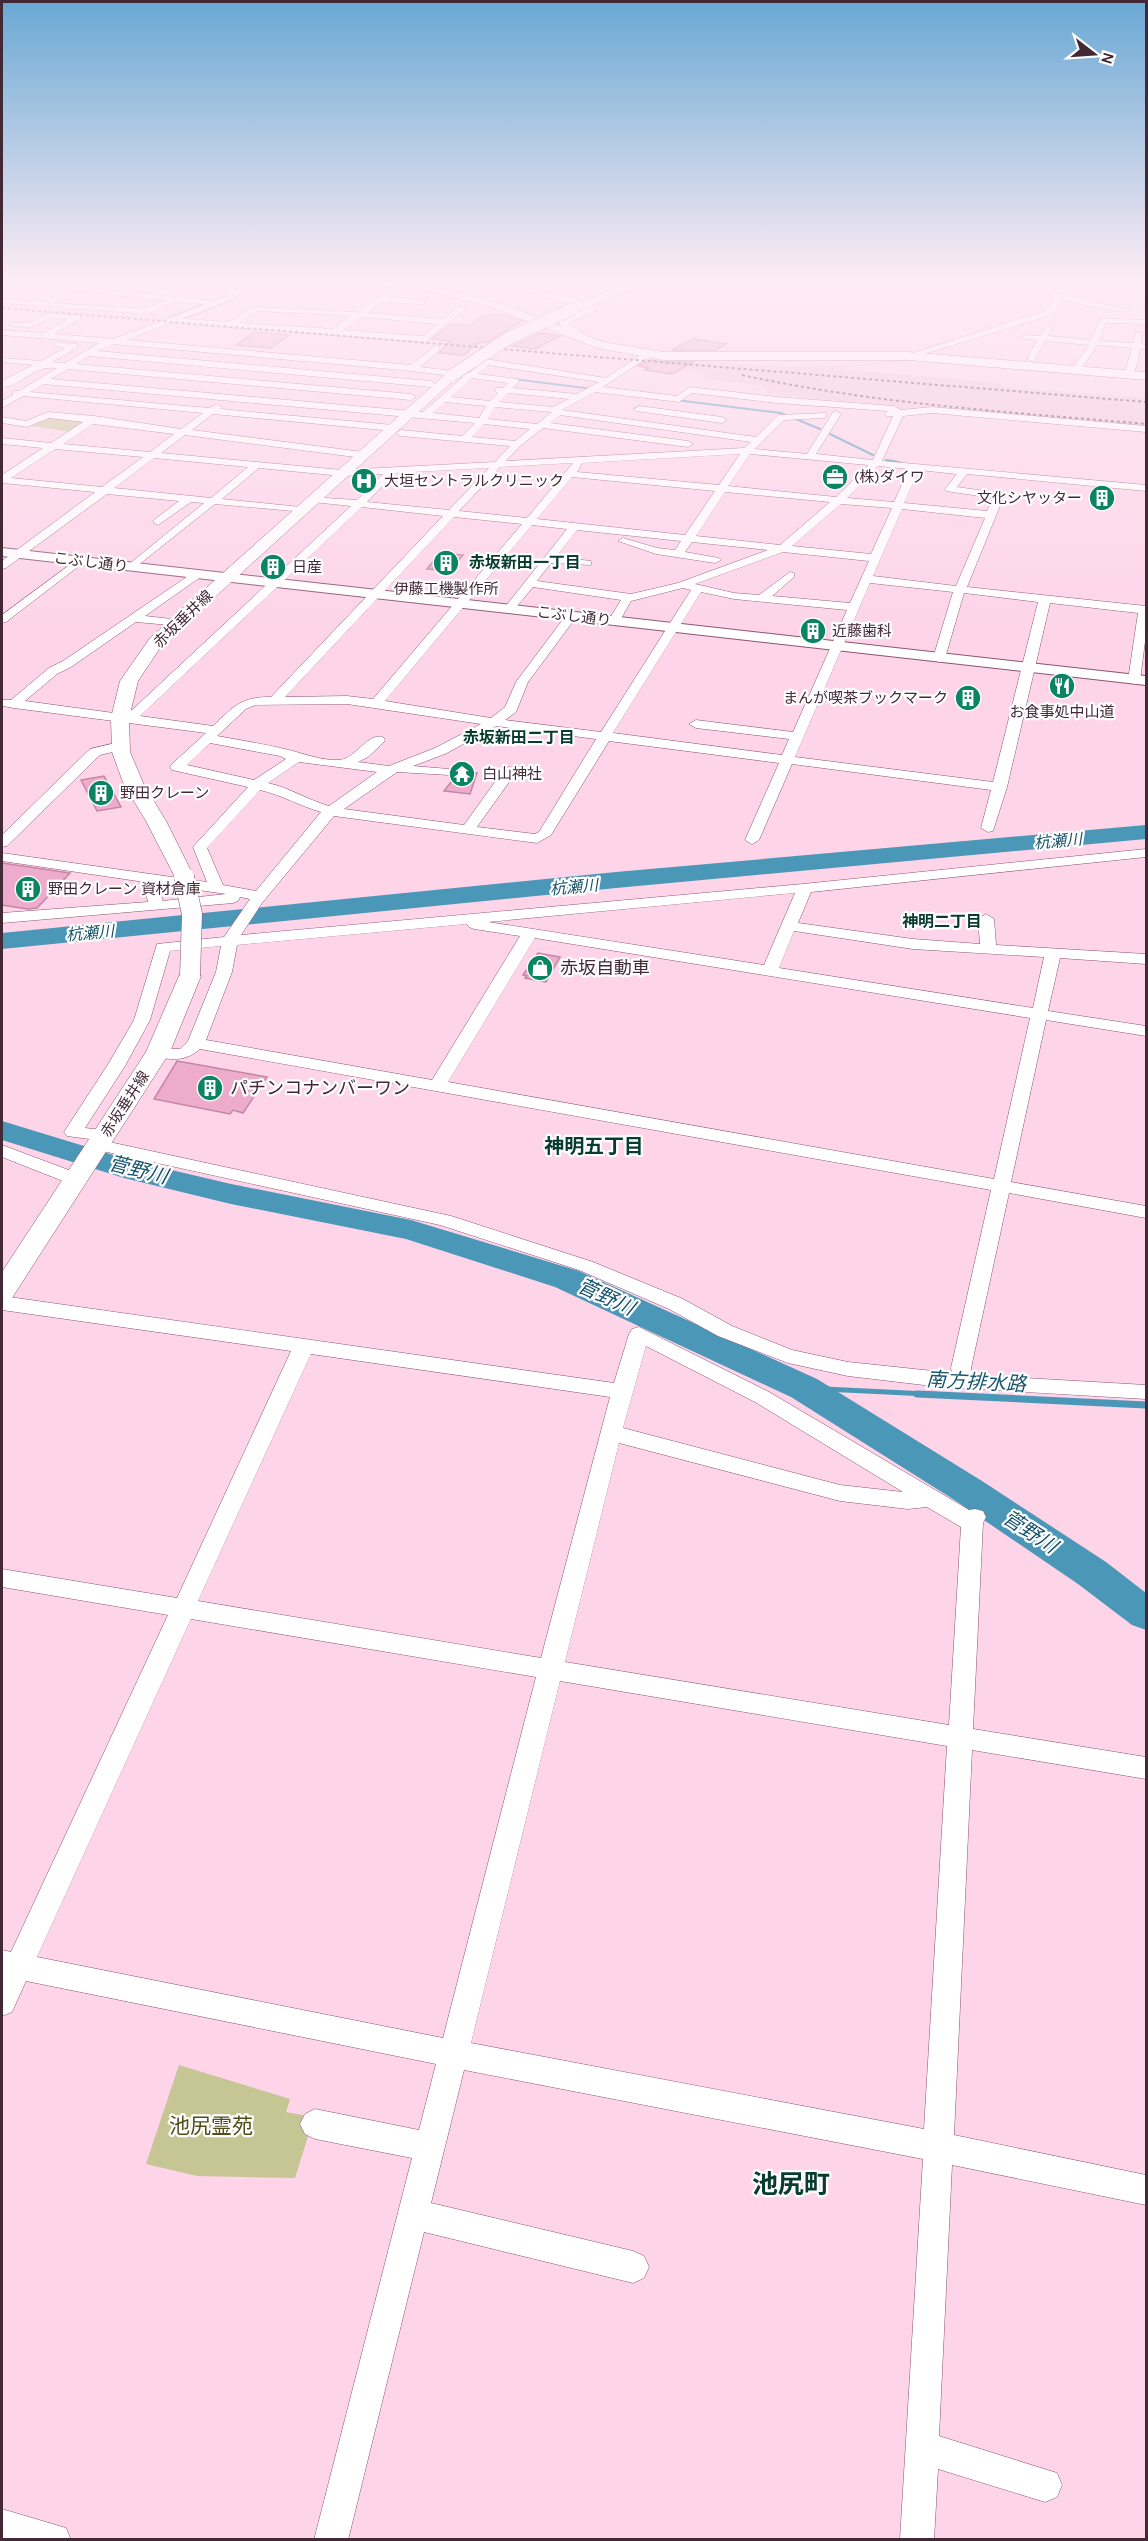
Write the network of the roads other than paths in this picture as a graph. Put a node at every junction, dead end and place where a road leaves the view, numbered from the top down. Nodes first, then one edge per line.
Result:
1 (16, 396) junction
2 (131, 396) edge
3 (203, 396) edge
4 (233, 396) edge
5 (328, 396) edge
6 (396, 396) edge
7 (427, 396) edge
8 (444, 396) edge
9 (500, 396) edge
10 (565, 396) edge
11 (583, 396) edge
12 (602, 396) edge
13 (655, 396) edge
14 (683, 396) edge
15 (739, 396) edge
16 (411, 397) joint
17 (580, 397) junction
18 (230, 398) junction
19 (443, 399) junction
20 (678, 402) dead end
21 (120, 403) junction
22 (492, 404) junction
23 (2, 405) edge
24 (314, 406) junction
25 (639, 409) dead end
26 (107, 411) junction
27 (212, 411) junction
28 (557, 411) junction
29 (666, 412) junction
30 (899, 413) junction
31 (836, 414) junction
32 (577, 415) junction
33 (298, 419) junction
34 (2, 420) edge
35 (200, 420) junction
36 (404, 420) junction
37 (91, 421) junction
38 (482, 421) junction
39 (651, 425) junction
40 (540, 426) junction
41 (1146, 429) edge
42 (184, 432) junction
43 (707, 433) junction
44 (629, 436) junction
45 (464, 439) junction
46 (759, 440) junction
47 (2, 441) edge
48 (268, 443) junction
49 (517, 444) junction
50 (51, 446) junction
51 (749, 449) junction
52 (363, 455) junction
53 (152, 456) junction
54 (810, 456) junction
55 (579, 459) junction
56 (593, 459) junction
57 (876, 463) junction
58 (497, 464) junction
59 (256, 466) junction
60 (915, 467) junction
61 (391, 471) junction
62 (964, 472) junction
63 (342, 474) junction
64 (570, 474) junction
65 (2, 479) edge
66 (1146, 488) edge
67 (722, 489) junction
68 (106, 490) junction
69 (188, 499) junction
70 (839, 500) junction
71 (213, 502) junction
72 (359, 504) junction
73 (307, 505) junction
74 (899, 505) junction
75 (451, 514) junction
76 (991, 515) junction
77 (158, 522) dead end
78 (529, 522) junction
79 (574, 527) junction
80 (627, 532) junction
81 (688, 538) junction
82 (783, 548) junction
83 (2, 552) edge
84 (18, 554) junction
85 (678, 555) junction
86 (876, 558) junction
87 (548, 559) junction
88 (715, 560) dead end
89 (79, 561) junction
90 (587, 563) dead end
91 (2, 566) edge
92 (132, 567) junction
93 (540, 570) junction
94 (561, 573) dead end
95 (198, 574) junction
96 (790, 575) dead end
97 (226, 578) junction
98 (866, 579) junction
99 (275, 583) junction
100 (530, 583) junction
101 (682, 585) junction
102 (698, 588) junction
103 (960, 589) junction
104 (375, 594) junction
105 (632, 598) junction
106 (1045, 598) junction
107 (761, 599) junction
108 (460, 603) junction
109 (854, 608) junction
110 (510, 609) junction
111 (1145, 610) edge
112 (571, 616) junction
113 (134, 618) junction
114 (2, 620) edge
115 (614, 621) junction
116 (177, 623) junction
117 (673, 628) junction
118 (837, 646) junction
119 (939, 658) junction
120 (1029, 668) junction
121 (1140, 681) edge
122 (274, 701) junction
123 (8, 703) edge
124 (376, 703) junction
125 (120, 718) junction
126 (494, 722) junction
127 (696, 724) dead end
128 (212, 734) junction
129 (605, 736) junction
130 (796, 736) junction
131 (378, 740) dead end
132 (120, 746) junction
133 (296, 758) junction
134 (786, 758) junction
135 (343, 764) junction
136 (391, 770) junction
137 (510, 771) dead end
138 (444, 772) dead end
139 (428, 781) dead end
140 (258, 784) junction
141 (1000, 787) junction
142 (331, 811) junction
143 (988, 828) dead end
144 (467, 831) junction
145 (752, 840) dead end
146 (2, 843) edge
147 (1146, 853) edge
148 (2, 857) edge
149 (152, 879) junction
150 (217, 888) junction
151 (803, 888) junction
152 (258, 898) junction
153 (156, 906) junction
154 (2, 918) edge
155 (458, 918) junction
156 (986, 919) dead end
157 (789, 926) junction
158 (530, 933) junction
159 (231, 937) junction
160 (988, 949) junction
161 (1053, 953) junction
162 (1146, 959) edge
163 (770, 971) junction
164 (1040, 1016) junction
165 (1146, 1031) edge
166 (196, 1042) junction
167 (158, 1052) junction
168 (438, 1084) junction
169 (101, 1140) junction
170 (2, 1151) edge
171 (77, 1176) junction
172 (1002, 1187) junction
173 (1146, 1212) edge
174 (2, 1292) edge
175 (2, 1303) edge
176 (304, 1346) junction
177 (965, 1382) junction
178 (622, 1391) junction
179 (1146, 1392) edge
180 (612, 1433) junction
181 (932, 1498) junction
182 (2, 1578) edge
183 (183, 1607) junction
184 (550, 1671) junction
185 (960, 1738) junction
186 (1146, 1768) edge
187 (10, 1965) edge
188 (2, 2003) edge
189 (454, 2054) junction
190 (315, 2124) dead end
191 (938, 2146) junction
192 (430, 2147) junction
193 (1146, 2190) edge
194 (413, 2214) junction
195 (633, 2266) dead end
196 (922, 2447) junction
197 (1045, 2485) dead end
198 (2, 2526) edge
199 (54, 2540) edge
200 (330, 2540) edge
201 (917, 2540) edge

1 - 21 street
1 - 23 street
1 - 26 street
2 - 21 street
3 - 18 street
4 - 18 street
5 - 24 street
6 - 16 street
7 - 36 main road, 赤坂垂井線
8 - 19 street
9 - 22 street
10 - 17 street
11 - 17 street
12 - 32 street
13 - 14 street
15 - 30 street
16 - 36 street
17 - 28 street
18 - 24 street
18 - 27 street
19 - 22 street
19 - 36 street
20 - 29 street
21 - 26 street
21 - 27 street
22 - 28 street
22 - 38 street
24 - 33 street
24 - 36 street
25 - 29 street
26 - 35 street
26 - 37 street
27 - 33 street
27 - 35 street
28 - 32 street
28 - 40 street
29 - 39 street
29 - 43 street
30 - 31 street
30 - 41 street
30 - 57 street
31 - 46 street
31 - 54 street
32 - 39 street
33 - 36 street
33 - 48 street
34 - 37 street
35 - 42 street
36 - 38 street
36 - 45 street
36 - 52 main road, 赤坂垂井線
37 - 42 street
37 - 50 street
38 - 40 street
38 - 45 street
39 - 43 street
39 - 44 street
40 - 44 street
40 - 49 street
42 - 48 street
42 - 53 street
43 - 46 street
44 - 51 street
44 - 56 street
45 - 49 street
46 - 51 street
47 - 50 street
48 - 52 street
49 - 58 street
50 - 53 street
50 - 65 street
51 - 54 street
51 - 56 street
51 - 67 street
52 - 63 main road, 赤坂垂井線
53 - 59 street
53 - 68 street
54 - 57 street
55 - 56 street
55 - 58 street
55 - 64 street
57 - 60 street
57 - 70 street
58 - 61 street
58 - 75 street
59 - 63 street
59 - 71 street
60 - 62 street
60 - 74 street
61 - 63 street
61 - 72 street
62 - 66 street
62 - 76 street
63 - 73 main road, 赤坂垂井線
64 - 67 street
64 - 78 street
65 - 68 street
67 - 70 street
67 - 81 street
68 - 69 street
68 - 84 street
69 - 71 street
69 - 77 street
70 - 74 street
70 - 82 street
71 - 73 street
71 - 92 street
72 - 73 street
72 - 75 street
72 - 99 street
73 - 97 main road, 赤坂垂井線
74 - 76 street
74 - 86 street
75 - 78 street
75 - 104 street
76 - 103 street
78 - 79 street
78 - 108 street
79 - 80 street
79 - 87 street
80 - 81 street
80 - 85 street
81 - 82 street
81 - 85 street
82 - 86 street
82 - 101 street
83 - 84 street, こぶし通り
84 - 89 street, こぶし通り
84 - 91 street
85 - 88 street
86 - 98 street
87 - 90 street
87 - 93 street
89 - 92 street, こぶし通り
89 - 114 street
92 - 95 street, こぶし通り
93 - 94 street
93 - 100 street
95 - 97 street, こぶし通り
95 - 113 street
96 - 107 street
97 - 99 street, こぶし通り
97 - 116 main road, 赤坂垂井線
98 - 103 street
98 - 109 street
99 - 104 street, こぶし通り
99 - 125 street
100 - 105 street
100 - 110 street
101 - 102 street
101 - 105 street
102 - 107 street
102 - 117 street
103 - 106 street
103 - 119 street
104 - 108 street, こぶし通り
104 - 122 street
105 - 115 street
106 - 111 street
106 - 120 street
107 - 109 street
108 - 110 street, こぶし通り
108 - 124 street
109 - 118 street
110 - 112 street, こぶし通り
111 - 121 street
112 - 115 street, こぶし通り
112 - 126 street
113 - 116 street
113 - 123 street
115 - 117 street, こぶし通り
116 - 125 main road, 赤坂垂井線
117 - 118 street, こぶし通り
117 - 129 street
118 - 119 street, こぶし通り
118 - 130 street
119 - 120 street, こぶし通り
120 - 121 street, こぶし通り
120 - 141 street
122 - 124 street
122 - 128 street
123 - 125 street
124 - 126 street
125 - 128 street
125 - 132 main road, 赤坂垂井線
126 - 129 street
126 - 136 street
127 - 130 street
128 - 133 street
128 - 140 street
129 - 134 street
129 - 144 street
130 - 134 street
131 - 135 street
132 - 146 street
132 - 167 main road, 赤坂垂井線, bridge
133 - 135 street
133 - 140 street
134 - 141 street
134 - 145 street
135 - 136 street
136 - 138 street
136 - 139 street
136 - 142 street
137 - 144 street
140 - 142 street
140 - 150 street
141 - 143 street
142 - 144 street
142 - 152 street
147 - 151 street
148 - 149 street
149 - 150 street
149 - 153 street
150 - 152 street
151 - 155 street
151 - 157 street
152 - 153 street
152 - 159 street
153 - 154 street
155 - 158 street
155 - 159 street
156 - 160 street
157 - 160 street
157 - 163 street
158 - 163 street
158 - 168 street
159 - 166 street
159 - 169 street
160 - 161 street
161 - 162 street
161 - 164 street
163 - 164 street
164 - 165 street
164 - 172 street
166 - 167 street
166 - 168 street
167 - 169 main road, 赤坂垂井線
168 - 172 street
169 - 171 main road, 赤坂垂井線
169 - 177 street
170 - 171 street
171 - 174 main road, 赤坂垂井線
172 - 173 street
172 - 177 street
175 - 176 street
176 - 178 street
176 - 183 street
177 - 179 street
178 - 180 street
178 - 181 street
180 - 181 street
180 - 184 street
181 - 185 street
182 - 183 street
183 - 184 street
183 - 187 street
184 - 185 street
184 - 189 street
185 - 186 street
185 - 191 street
187 - 188 street
187 - 189 street
189 - 191 street
189 - 192 street
190 - 192 street
191 - 193 street
191 - 196 street
192 - 194 street
194 - 195 street
194 - 200 street
196 - 197 street
196 - 201 street
198 - 199 street

